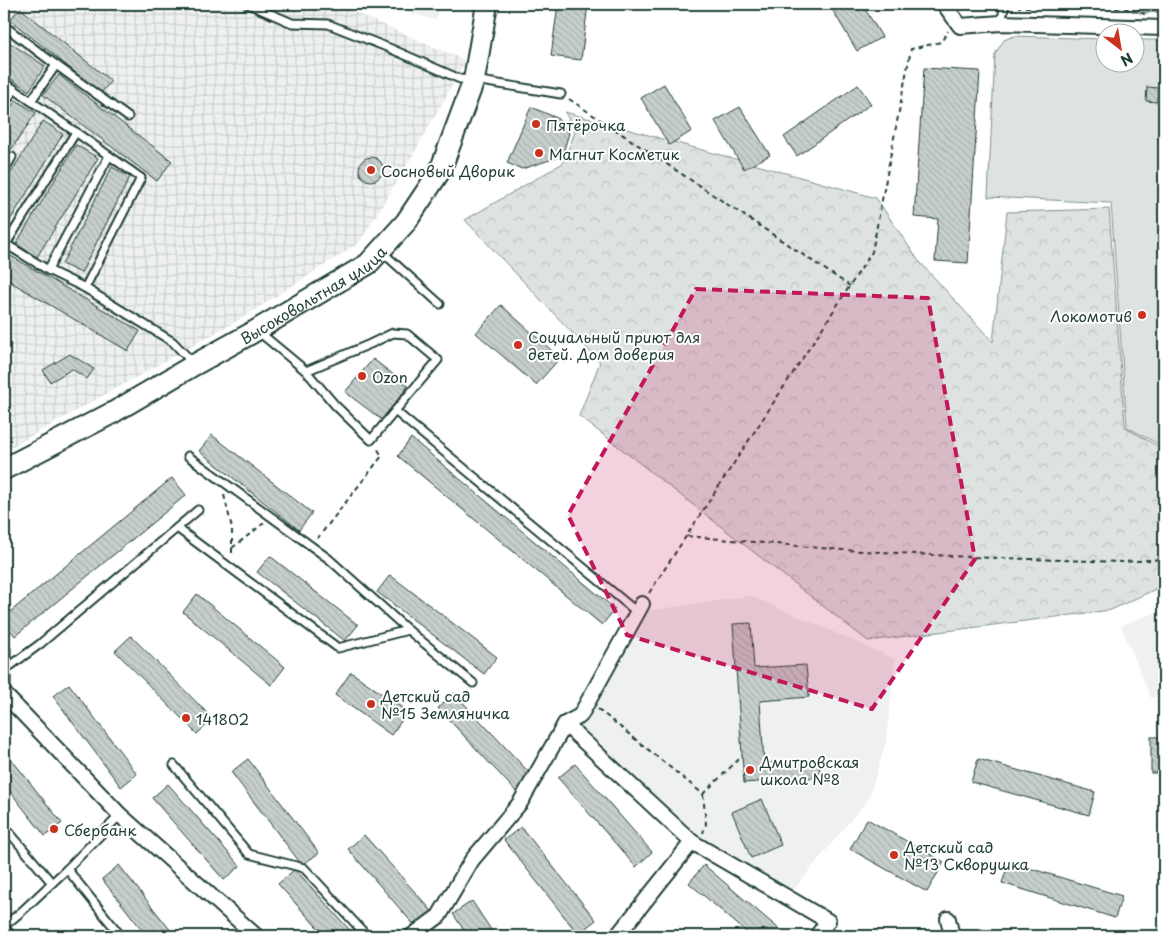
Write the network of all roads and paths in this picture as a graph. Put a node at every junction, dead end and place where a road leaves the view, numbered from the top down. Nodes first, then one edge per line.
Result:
1 (248, 4) edge
2 (487, 4) edge
3 (944, 4) edge
4 (972, 4) edge
5 (1006, 4) edge
6 (1019, 4) edge
7 (1150, 15) dead end
8 (956, 20) junction
9 (1001, 23) junction
10 (7, 28) dead end
11 (1164, 28) edge
12 (56, 65) junction
13 (474, 80) junction
14 (4, 82) edge
15 (14, 90) junction
16 (561, 94) joint
17 (31, 101) junction
18 (4, 105) edge
19 (128, 117) dead end
20 (76, 132) junction
21 (109, 156) junction
22 (12, 158) dead end
23 (4, 170) edge
24 (5, 244) edge
25 (380, 251) junction
26 (48, 270) junction
27 (850, 286) junction
28 (85, 288) junction
29 (440, 304) dead end
30 (257, 330) junction
31 (194, 365) junction
32 (306, 371) junction
33 (395, 412) junction
34 (371, 440) junction
35 (188, 456) dead end
36 (4, 469) edge
37 (221, 480) junction
38 (198, 510) dead end
39 (272, 517) junction
40 (177, 528) junction
41 (687, 536) junction
42 (312, 546) junction
43 (232, 548) junction
44 (1164, 559) edge
45 (233, 570) junction
46 (640, 609) junction
47 (408, 630) junction
48 (4, 646) edge
49 (6, 669) junction
50 (473, 683) dead end
51 (6, 696) joint
52 (589, 701) junction
53 (565, 724) junction
54 (742, 756) dead end
55 (174, 765) dead end
56 (703, 794) junction
57 (120, 815) junction
58 (4, 826) edge
59 (692, 842) junction
60 (67, 868) junction
61 (52, 883) junction
62 (948, 919) dead end
63 (4, 927) edge
64 (12, 936) edge
65 (121, 936) edge
66 (256, 936) edge
67 (367, 936) edge
68 (412, 936) edge
69 (617, 936) edge
70 (817, 936) edge
71 (952, 936) edge

1 - 13 lane
2 - 13 main road, Высоковольтная улица
3 - 8 street
4 - 8 path
5 - 9 lane
6 - 7 path
8 - 9 street
8 - 27 path
9 - 11 street
10 - 12 lane
12 - 17 lane
12 - 19 lane
13 - 16 lane
13 - 25 main road, Высоковольтная улица
14 - 15 lane
15 - 17 lane
15 - 18 lane
16 - 27 path
17 - 20 lane
20 - 21 lane
20 - 24 lane
21 - 26 lane
21 - 28 lane
22 - 23 lane
24 - 26 lane
25 - 29 lane
25 - 30 main road, Высоковольтная улица
26 - 28 lane
27 - 41 path
28 - 31 lane
30 - 31 main road, Высоковольтная улица
30 - 32 lane
31 - 36 main road, Высоковольтная улица
32 - 33 lane
32 - 34 lane
33 - 34 lane
33 - 46 lane
34 - 42 path
35 - 37 lane
37 - 39 lane
37 - 43 path
38 - 40 lane
39 - 42 lane
39 - 43 path
40 - 45 lane
40 - 49 lane
41 - 44 path
41 - 46 path
42 - 47 lane
43 - 45 path
45 - 47 lane
46 - 52 street
47 - 50 lane
48 - 49 lane
49 - 51 lane
51 - 57 street
52 - 53 street
52 - 56 path
53 - 59 street
53 - 68 street
54 - 56 path
55 - 67 lane
56 - 59 path
57 - 60 lane
57 - 66 street
58 - 61 lane
59 - 69 street
59 - 70 street
60 - 61 lane
60 - 65 lane
61 - 63 lane
62 - 71 street
63 - 64 lane

